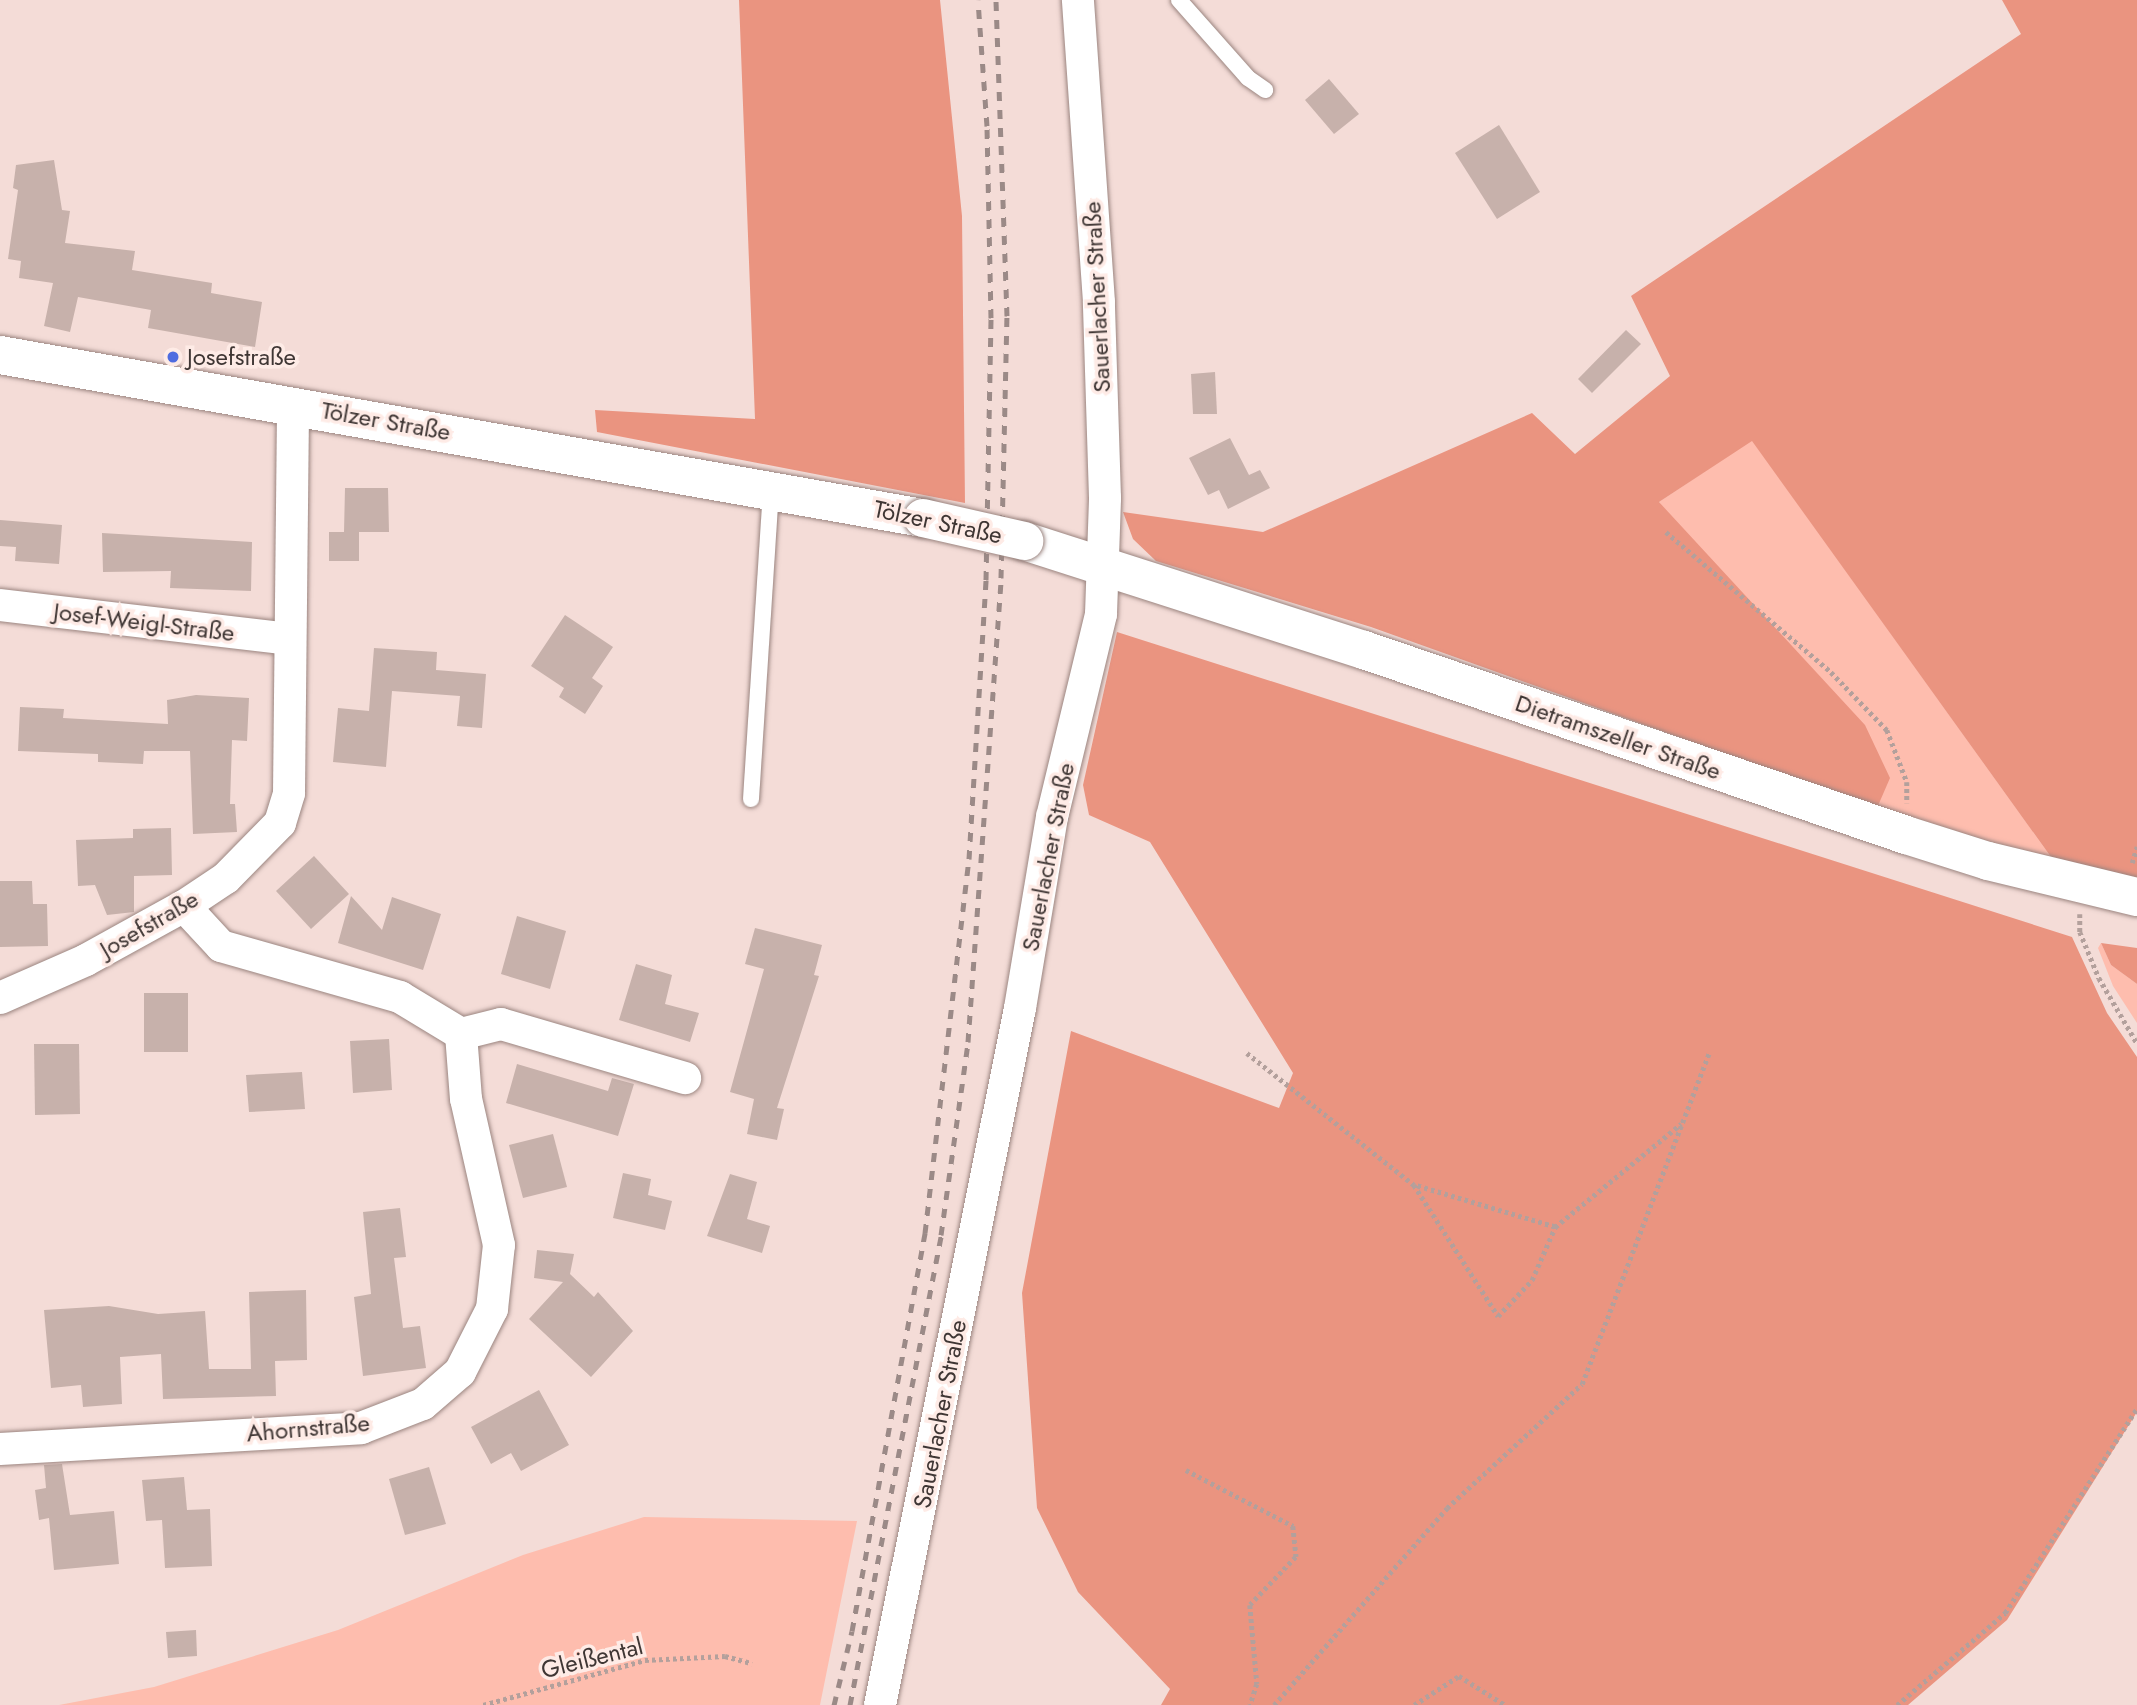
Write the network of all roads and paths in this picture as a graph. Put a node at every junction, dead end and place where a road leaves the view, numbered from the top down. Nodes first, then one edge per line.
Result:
1 (1078, 0) edge
2 (1180, 0) edge
3 (1265, 90) dead end
4 (0, 355) edge
5 (293, 405) junction
6 (771, 488) junction
7 (1666, 532) dead end
8 (1102, 564) junction
9 (0, 605) edge
10 (288, 639) junction
11 (751, 799) dead end
12 (1906, 835) junction
13 (2081, 886) junction
14 (2137, 897) edge
15 (184, 906) junction
16 (0, 998) edge
17 (461, 1034) junction
18 (2137, 1043) edge
19 (1247, 1054) dead end
20 (1709, 1054) dead end
21 (684, 1078) dead end
22 (1682, 1124) junction
23 (1414, 1185) junction
24 (1555, 1227) junction
25 (2137, 1408) edge
26 (0, 1449) edge
27 (1186, 1470) dead end
28 (752, 1663) dead end
29 (483, 1705) edge
30 (880, 1705) edge
31 (1250, 1705) edge
32 (1274, 1705) edge
33 (1414, 1705) edge
34 (1505, 1705) edge
35 (1897, 1705) edge

1 - 8 street, Sauerlacher Straße
2 - 3 lane
4 - 5 main road, Tölzer Straße
5 - 6 main road, Tölzer Straße
5 - 10 street, Josefstraße
6 - 8 main road, Tölzer Straße, bridge
6 - 11 lane
7 - 12 path
8 - 12 main road, Dietramszeller Straße
8 - 30 street, Sauerlacher Straße
9 - 10 street, Josef-Weigl-Straße
10 - 15 street, Josefstraße
12 - 13 main road, Dietramszeller Straße
13 - 14 main road, Dietramszeller Straße
13 - 18 path
15 - 16 street, Josefstraße
15 - 17 street
17 - 21 street
17 - 26 street, Ahornstraße
19 - 23 path
20 - 22 path
22 - 24 path
22 - 32 path
23 - 24 path
23 - 24 path
25 - 35 path
27 - 31 path
28 - 29 path, Gleißental
33 - 34 path

